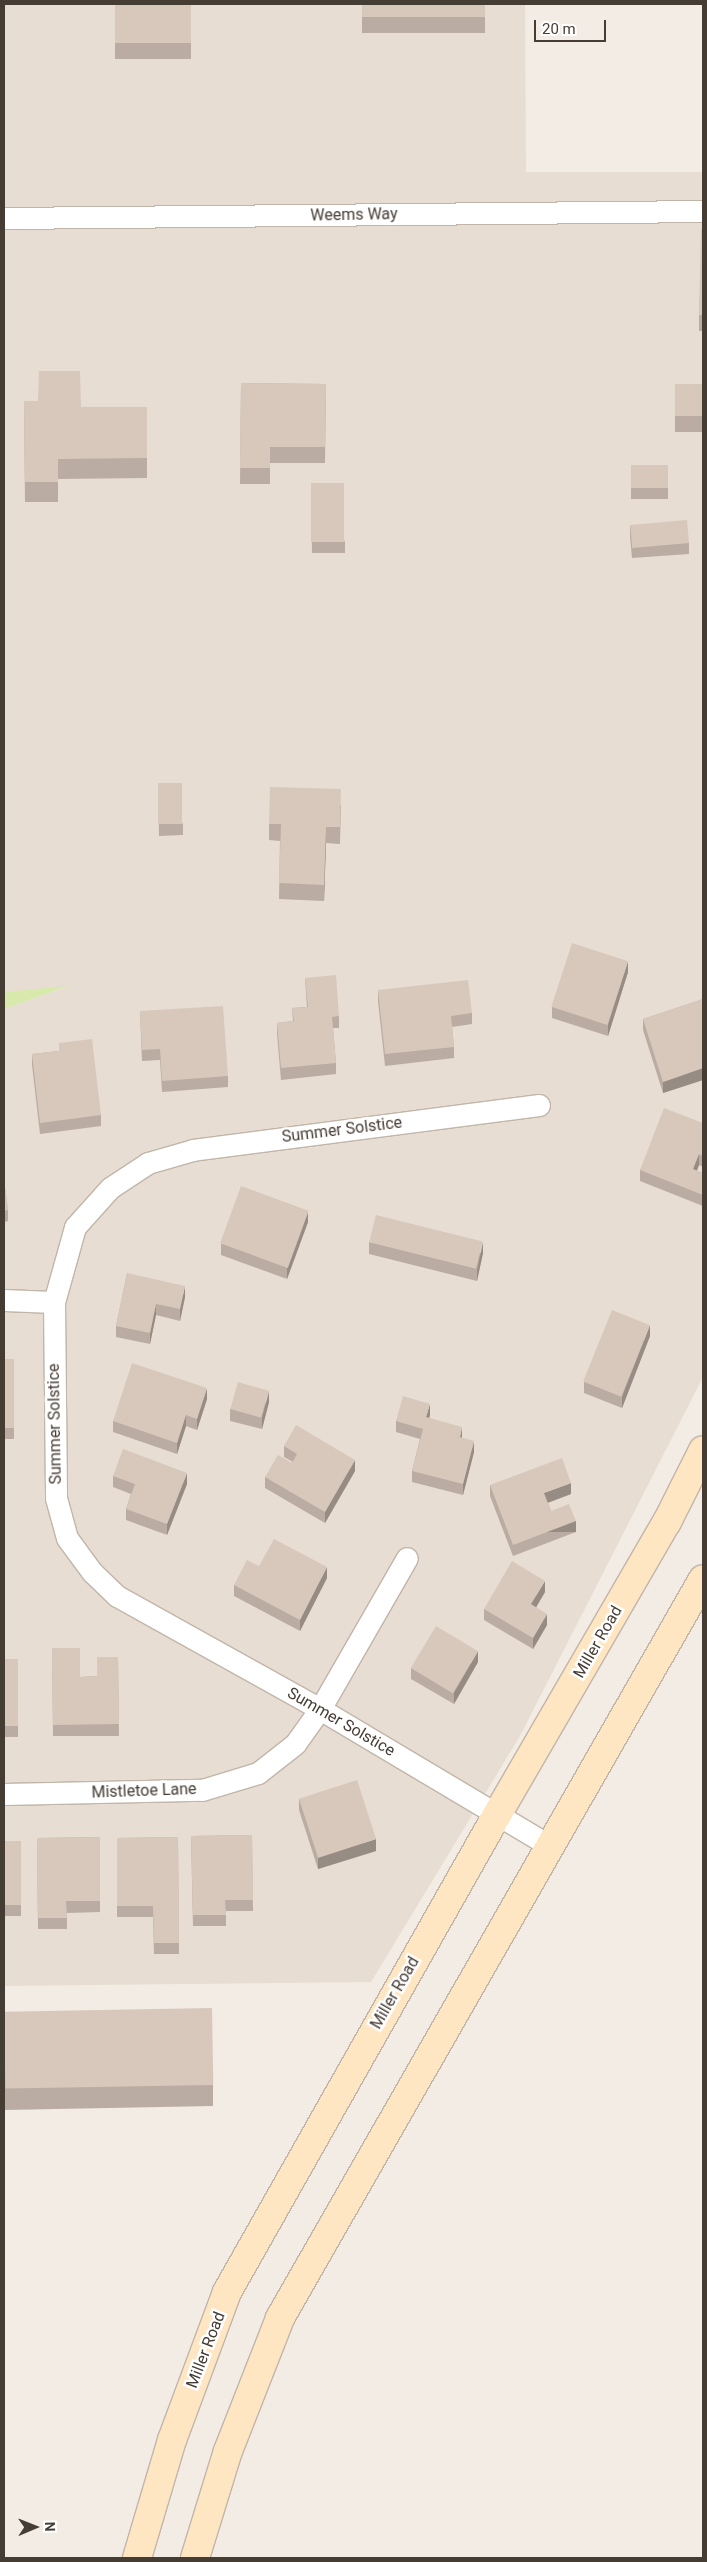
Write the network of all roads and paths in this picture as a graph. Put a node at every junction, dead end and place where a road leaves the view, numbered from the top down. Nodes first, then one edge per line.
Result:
1 (703, 210) edge
2 (4, 218) edge
3 (538, 1105) dead end
4 (4, 1300) edge
5 (54, 1302) junction
6 (703, 1450) edge
7 (407, 1558) dead end
8 (703, 1579) edge
9 (320, 1709) junction
10 (4, 1794) edge
11 (498, 1813) junction
12 (550, 1846) junction
13 (137, 2558) edge
14 (195, 2558) edge

1 - 2 street, Weems Way
3 - 5 street, Summer Solstice
4 - 5 street
5 - 9 street, Summer Solstice
6 - 11 main road, Miller Road
7 - 9 street, Mistletoe Lane
8 - 12 main road
9 - 10 street, Mistletoe Lane
9 - 11 street, Summer Solstice
11 - 12 street, Summer Solstice
11 - 13 main road, Miller Road
12 - 14 main road

